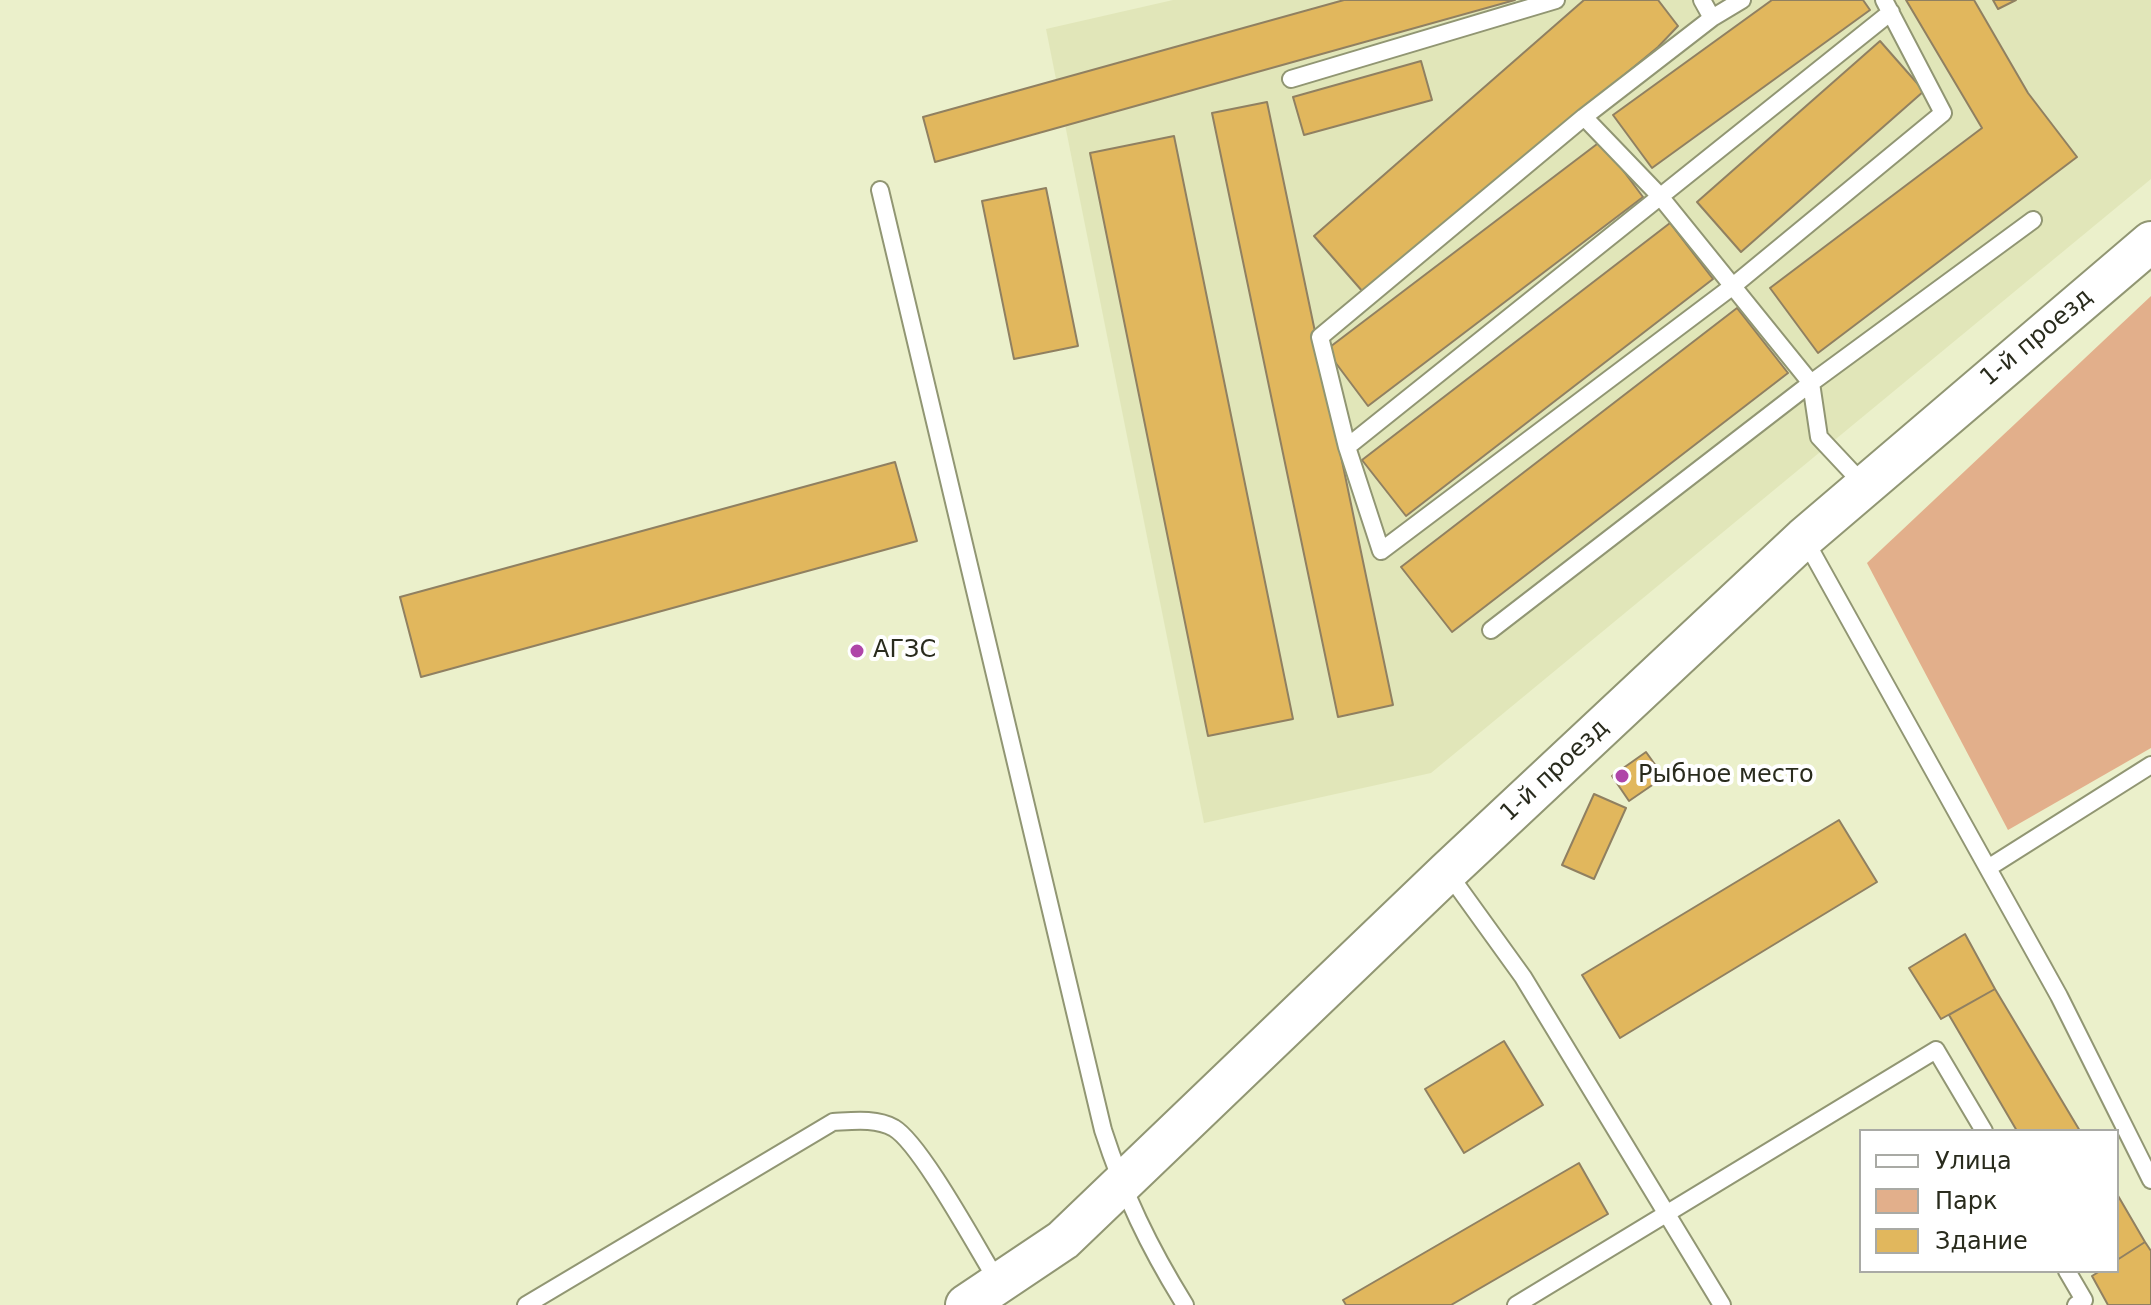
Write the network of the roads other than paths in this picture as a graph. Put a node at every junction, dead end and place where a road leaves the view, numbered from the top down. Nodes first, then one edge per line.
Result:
1 (1556, 0) edge
2 (1702, 0) edge
3 (1742, 0) edge
4 (1888, 6) edge
5 (1712, 18) junction
6 (1291, 79) dead end
7 (1584, 117) junction
8 (880, 190) dead end
9 (1659, 195) junction
10 (2033, 220) dead end
11 (2151, 242) edge
12 (1733, 286) junction
13 (1811, 383) junction
14 (1347, 447) junction
15 (1864, 485) junction
16 (1804, 538) junction
17 (1491, 630) dead end
18 (2151, 765) edge
19 (1988, 868) junction
20 (1447, 872) junction
21 (1983, 1129) edge
22 (2151, 1180) edge
23 (1121, 1184) junction
24 (1666, 1213) junction
25 (2068, 1273) edge
26 (998, 1283) junction
27 (526, 1305) edge
28 (966, 1305) edge
29 (1185, 1305) edge
30 (1516, 1305) edge
31 (1722, 1305) edge
32 (2076, 1305) edge

1 - 6 lane
2 - 5 lane
3 - 5 lane
4 - 9 lane
4 - 12 lane
5 - 7 lane
7 - 9 lane
7 - 14 lane
8 - 23 lane
9 - 12 lane
9 - 14 lane
10 - 13 lane
11 - 15 street, 1-й проезд
12 - 13 lane
12 - 14 lane
13 - 15 lane
13 - 17 lane
15 - 16 street, 1-й проезд
16 - 19 lane
16 - 20 street, 1-й проезд
18 - 19 lane
19 - 22 lane
20 - 23 street, 1-й проезд
20 - 24 lane
21 - 24 lane
23 - 26 street, 1-й проезд
23 - 29 lane
24 - 30 lane
24 - 31 lane
25 - 32 lane
26 - 27 lane
26 - 28 street, 1-й проезд

